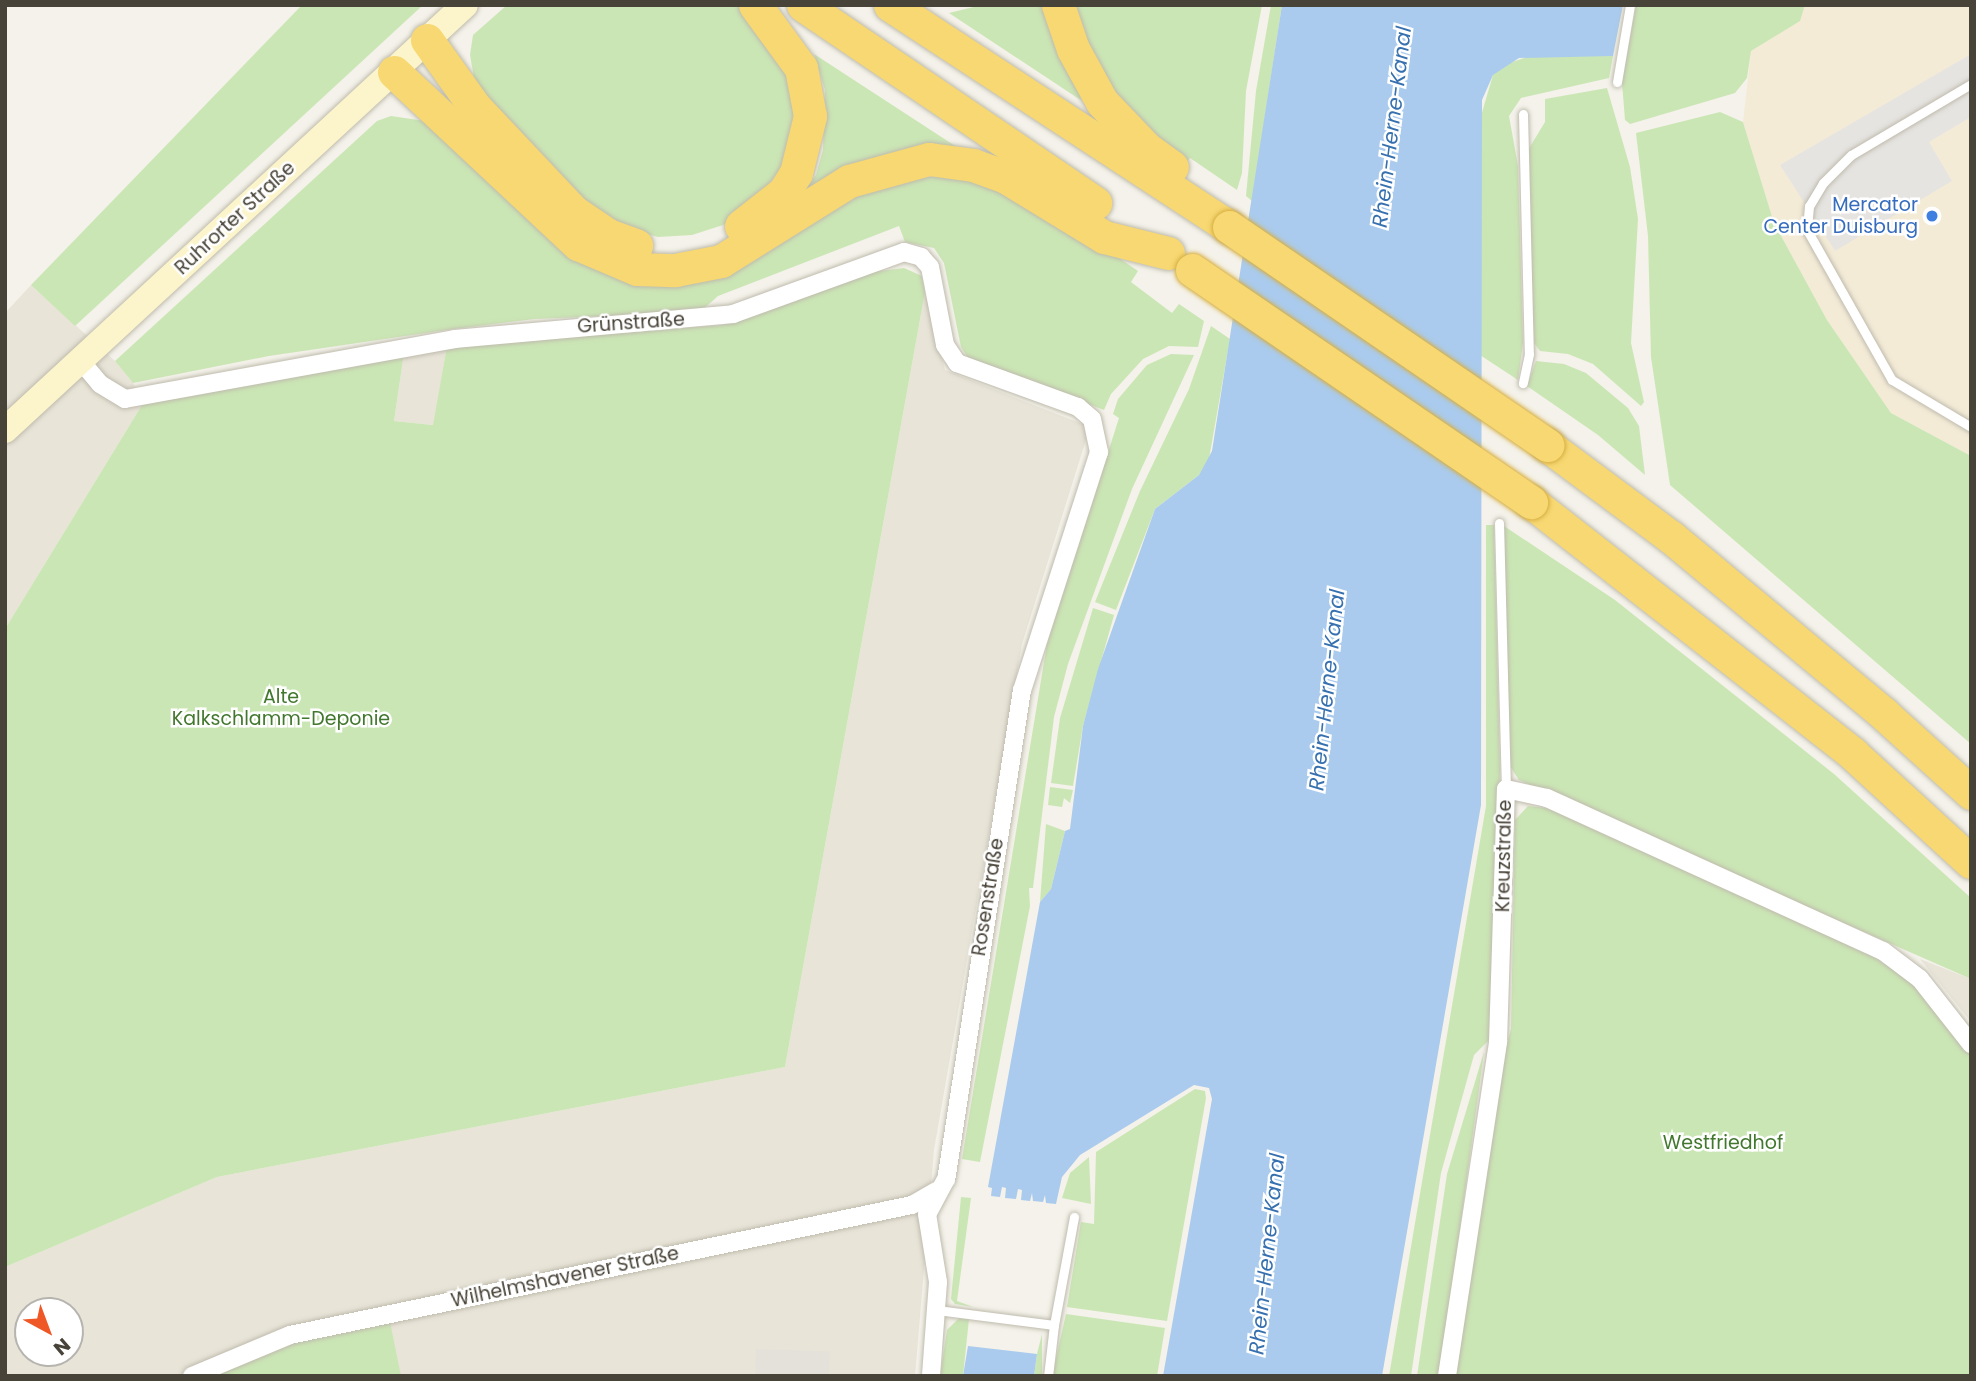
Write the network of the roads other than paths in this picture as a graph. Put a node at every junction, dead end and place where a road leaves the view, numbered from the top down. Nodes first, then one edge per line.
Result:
1 (465, 5) edge
2 (755, 5) edge
3 (803, 5) edge
4 (890, 5) edge
5 (1058, 5) edge
6 (1630, 5) edge
7 (427, 40) junction
8 (394, 72) junction
9 (1617, 82) dead end
10 (1971, 84) edge
11 (1523, 114) dead end
12 (1229, 227) junction
13 (1180, 261) junction
14 (80, 360) junction
15 (1523, 383) dead end
16 (1095, 425) joint
17 (1971, 426) edge
18 (5, 430) edge
19 (1499, 523) dead end
20 (1506, 789) junction
21 (1971, 793) edge
22 (1971, 862) edge
23 (1971, 1044) edge
24 (939, 1188) junction
25 (1074, 1217) dead end
26 (937, 1310) junction
27 (1054, 1325) junction
28 (192, 1376) edge
29 (931, 1376) edge
30 (1048, 1376) edge
31 (1447, 1376) edge

1 - 7 main road, Ruhrorter Straße
2 - 7 highway
3 - 13 highway
4 - 12 highway
5 - 12 highway
6 - 9 lane
7 - 8 main road, Ruhrorter Straße
8 - 13 highway
8 - 14 main road, Ruhrorter Straße
10 - 17 lane
11 - 15 lane
12 - 21 highway, bridge
13 - 22 highway, bridge
14 - 16 street, Grünstraße
14 - 18 main road, Ruhrorter Straße
16 - 24 street, Rosenstraße
19 - 20 lane
20 - 23 street, Kreuzstraße
20 - 31 street, Kreuzstraße
24 - 26 street, Rosenstraße
24 - 28 street, Wilhelmshavener Straße
25 - 27 lane
26 - 27 lane
26 - 29 street, Rosenstraße
27 - 30 lane

